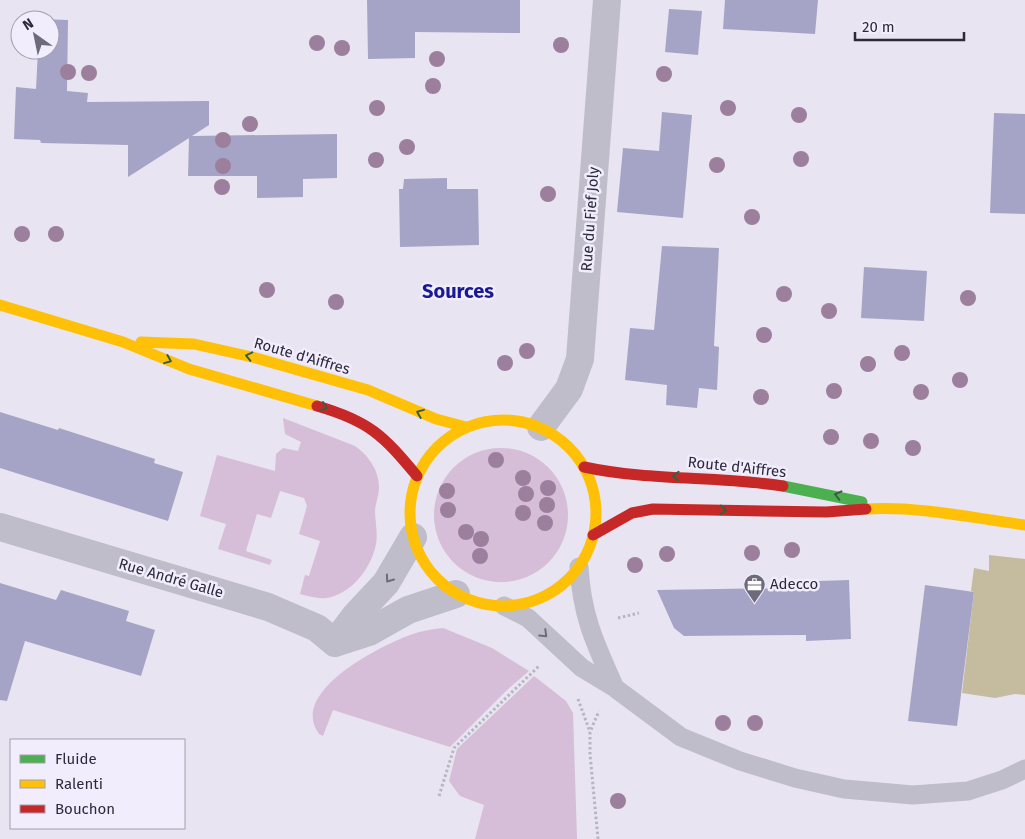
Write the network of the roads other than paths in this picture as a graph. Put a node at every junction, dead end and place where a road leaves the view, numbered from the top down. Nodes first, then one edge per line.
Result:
1 (607, 0) edge
2 (0, 305) edge
3 (123, 342) junction
4 (466, 426) junction
5 (541, 427) junction
6 (584, 467) junction
7 (417, 476) junction
8 (885, 508) junction
9 (1025, 525) edge
10 (0, 527) edge
11 (593, 536) junction
12 (413, 537) junction
13 (578, 567) junction
14 (456, 594) junction
15 (504, 606) junction
16 (336, 643) junction
17 (615, 688) junction
18 (1025, 769) edge

1 - 5 street, Rue du Fief Joly
2 - 3 main road, Route d'Aiffres
4 -> 3 main road, Route d'Aiffres
3 -> 7 main road, Route d'Aiffres
4 - 5 main road
4 - 7 main road
5 - 6 main road
8 -> 6 main road, Route d'Aiffres
6 - 11 main road
7 - 12 main road
8 - 9 main road, Route d'Aiffres
11 -> 8 main road, Route d'Aiffres
10 - 16 street, Rue André Galle
11 - 13 main road
12 - 14 main road
12 -> 16 street
13 - 15 main road
13 - 17 lane
14 - 15 main road
14 - 16 street
15 -> 17 lane
17 - 18 lane

